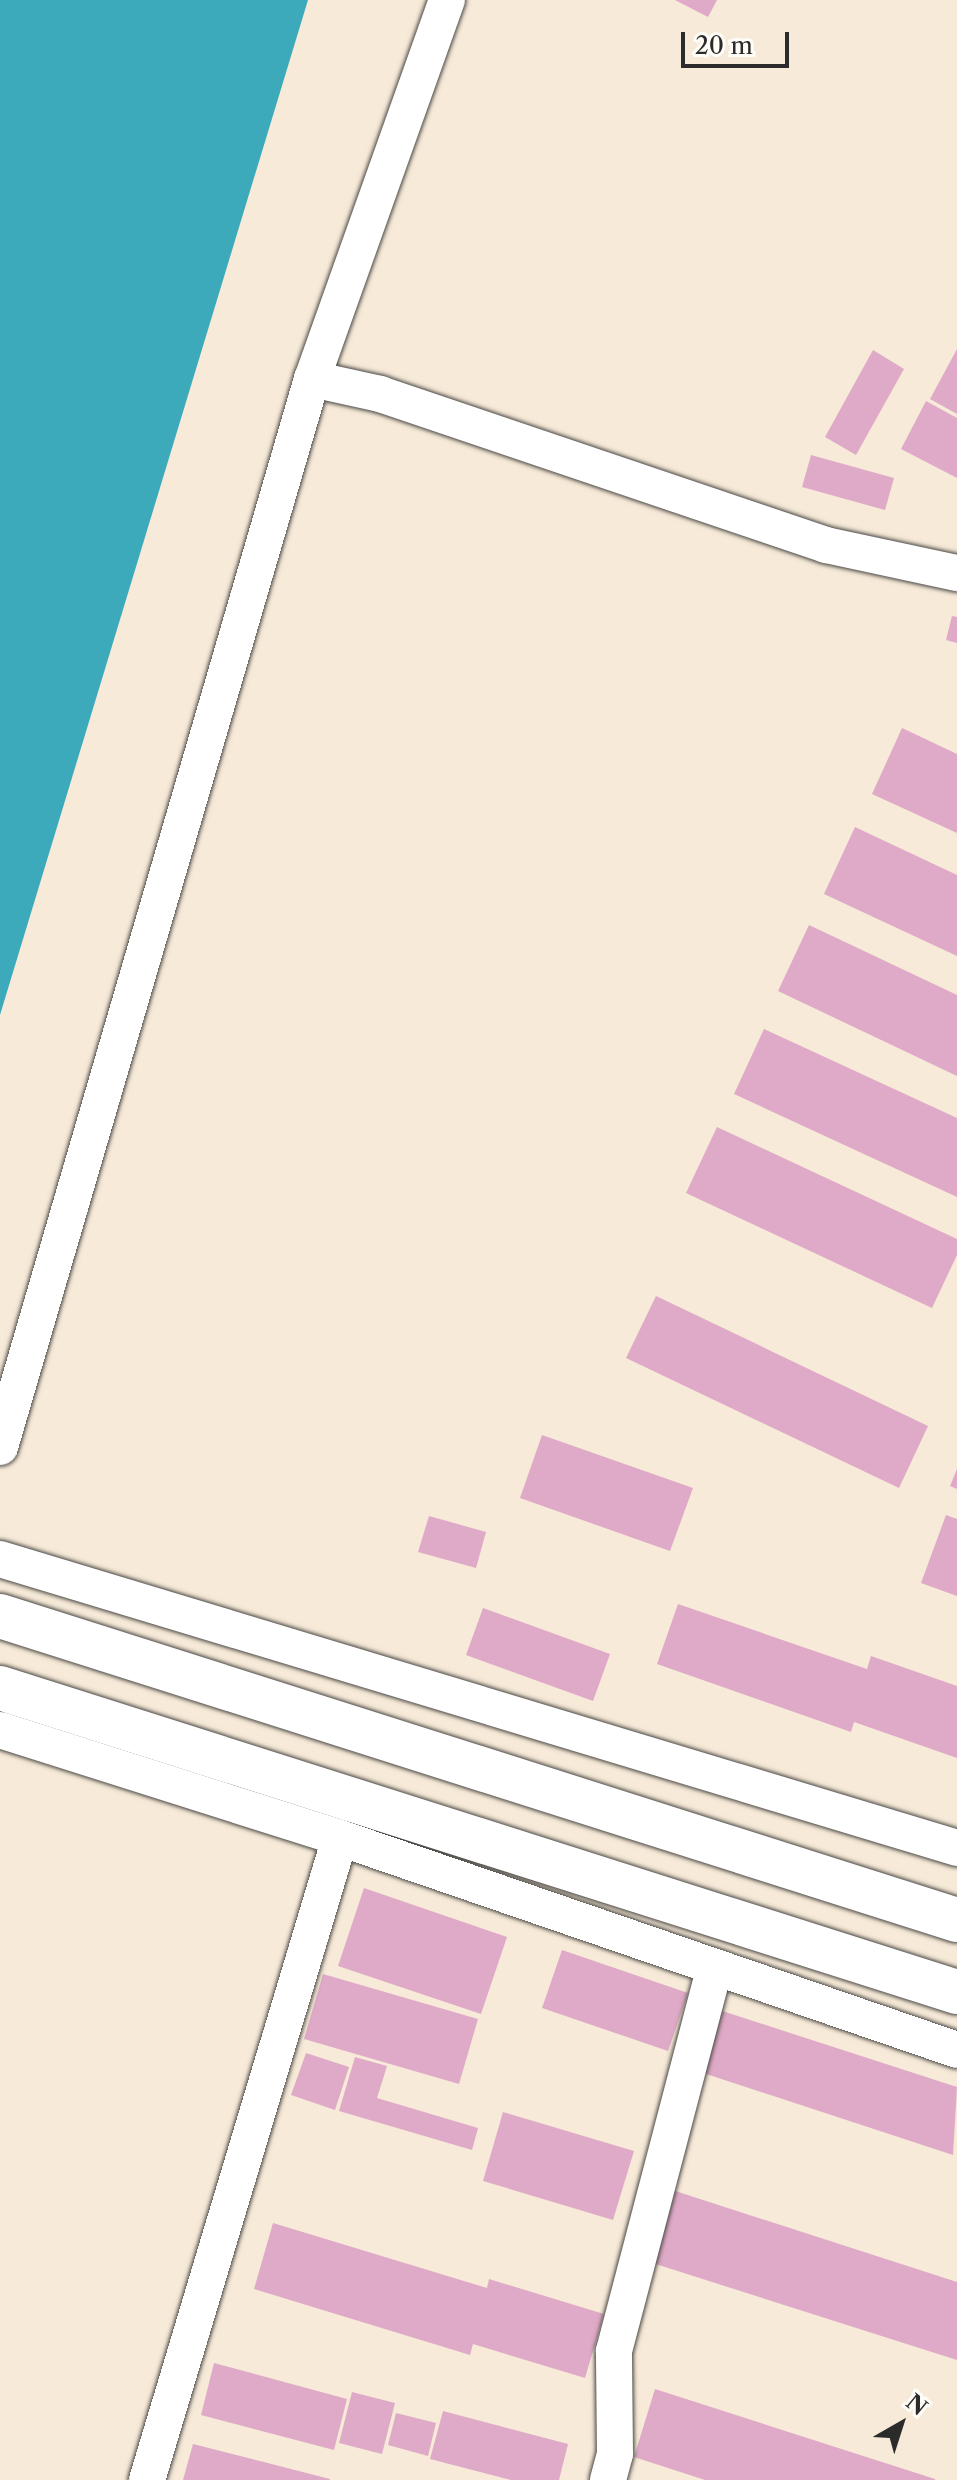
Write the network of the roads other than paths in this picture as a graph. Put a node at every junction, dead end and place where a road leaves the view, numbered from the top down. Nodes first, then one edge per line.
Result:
1 (447, 0) edge
2 (312, 379) junction
3 (957, 573) edge
4 (0, 1447) edge
5 (0, 1559) edge
6 (0, 1616) edge
7 (0, 1688) edge
8 (0, 1730) edge
9 (340, 1838) junction
10 (957, 1848) edge
11 (957, 1920) edge
12 (715, 1967) junction
13 (957, 1992) edge
14 (957, 2050) edge
15 (147, 2480) edge
16 (608, 2480) edge

1 - 2 street
2 - 3 street
2 - 4 street
5 - 10 street
6 - 11 street
7 - 13 street
8 - 9 street
9 - 12 street
9 - 15 street
12 - 14 street
12 - 16 street

